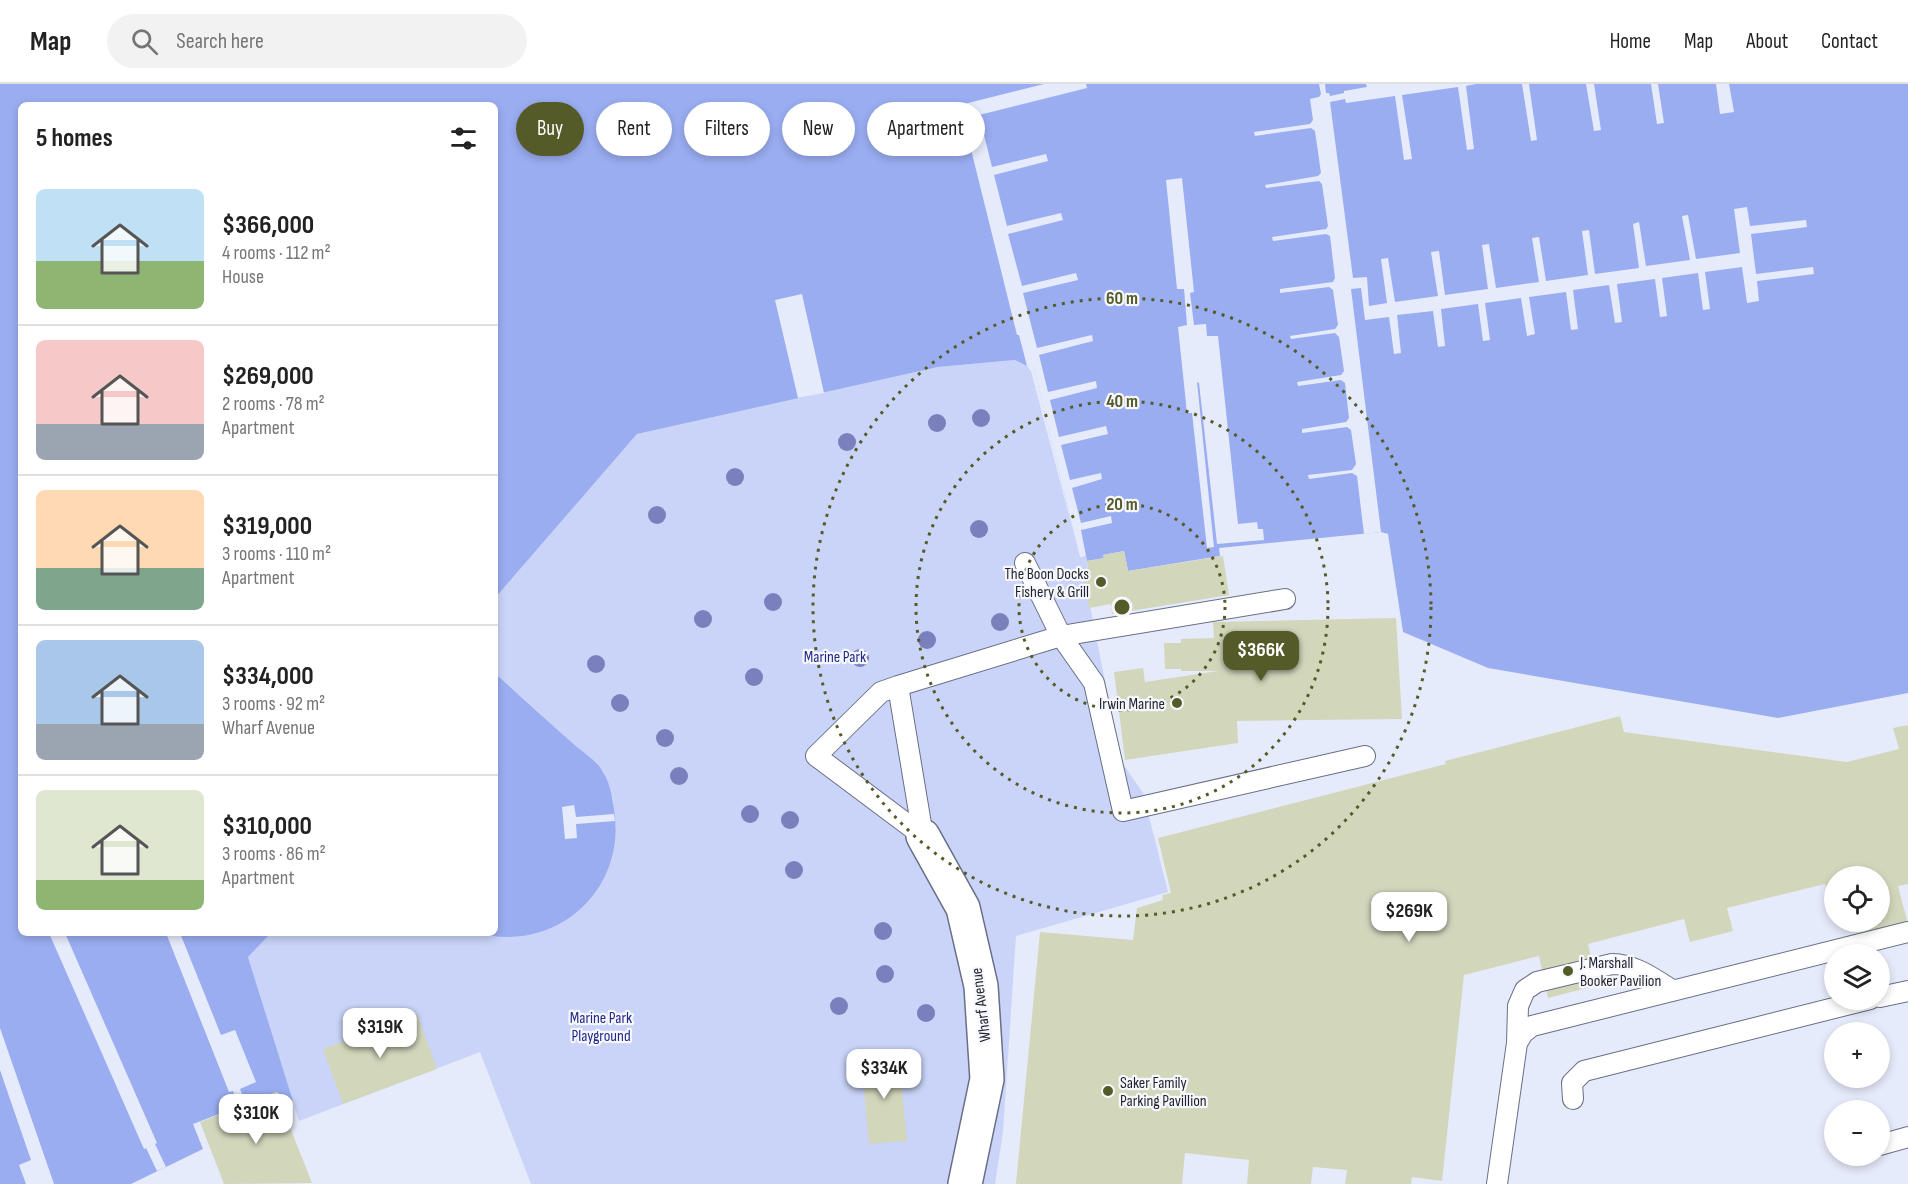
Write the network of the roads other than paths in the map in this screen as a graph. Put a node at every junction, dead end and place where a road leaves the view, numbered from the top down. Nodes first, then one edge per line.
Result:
1 (1025, 563) dead end
2 (1285, 599) dead end
3 (1061, 636) junction
4 (898, 686) junction
5 (1365, 756) dead end
6 (923, 836) junction
7 (1908, 932) edge
8 (1672, 990) junction
9 (1908, 990) edge
10 (1890, 994) edge
11 (1826, 1010) edge
12 (1517, 1043) junction
13 (1573, 1100) dead end
14 (1908, 1137) edge
15 (1890, 1142) edge
16 (965, 1184) edge
17 (1497, 1184) edge

1 - 3 lane
2 - 3 lane
3 - 4 lane
3 - 5 lane
4 - 6 lane
4 - 6 lane
6 - 16 street, Wharf Avenue
7 - 8 lane
8 - 12 lane
8 - 12 lane
9 - 10 lane
11 - 13 lane
12 - 17 lane
14 - 15 lane

